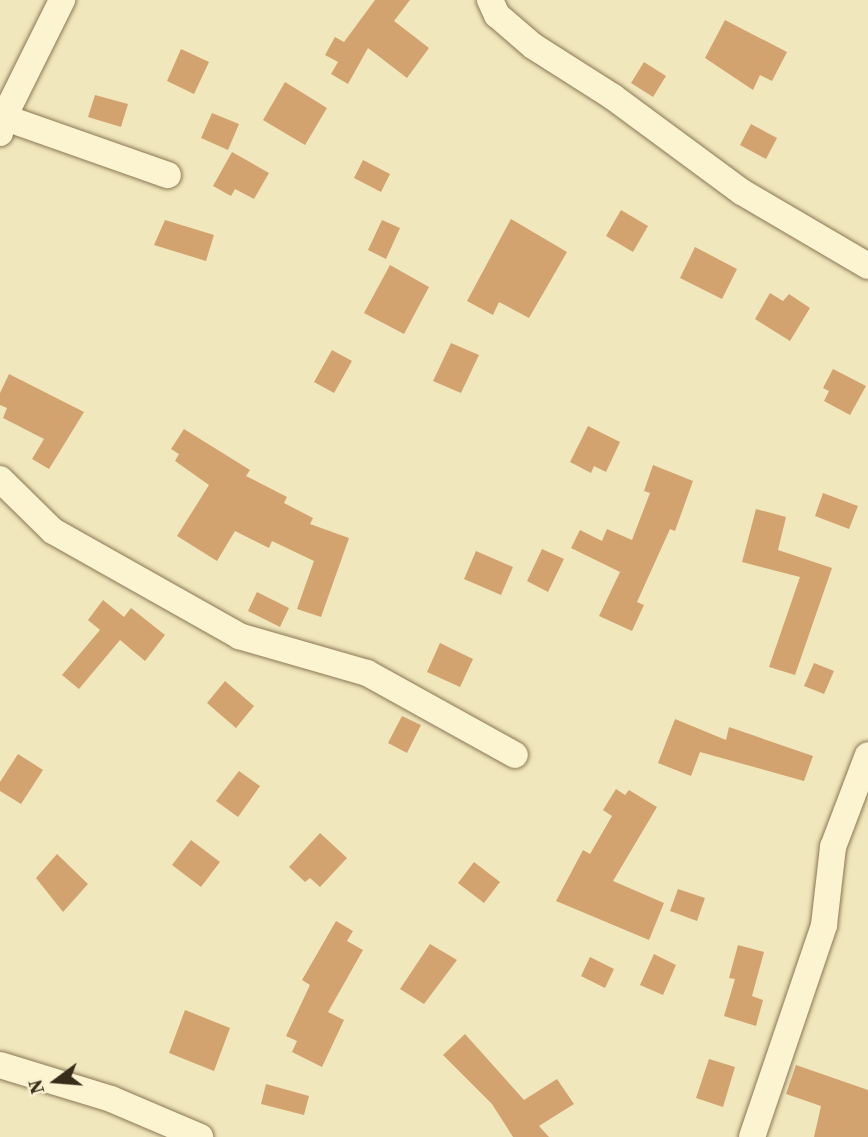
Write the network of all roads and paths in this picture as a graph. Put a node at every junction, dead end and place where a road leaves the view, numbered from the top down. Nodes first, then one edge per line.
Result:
1 (62, 0) edge
2 (490, 0) edge
3 (1, 123) edge
4 (168, 175) dead end
5 (868, 266) edge
6 (0, 479) edge
7 (868, 754) edge
8 (515, 755) dead end
9 (0, 1065) edge
10 (200, 1137) edge
11 (752, 1137) edge

1 - 3 street
2 - 5 street
3 - 4 street
6 - 8 street
7 - 11 street
9 - 10 street

